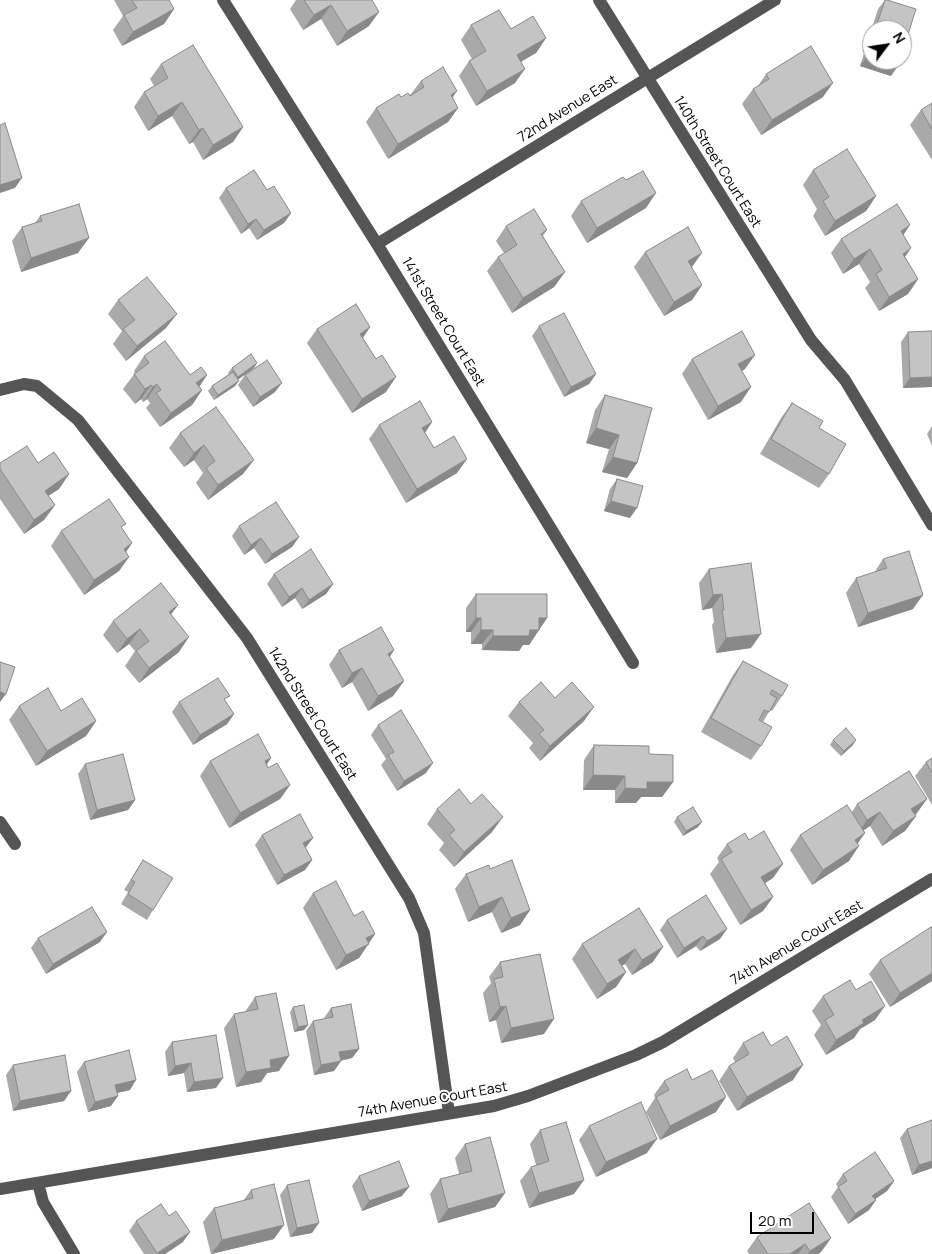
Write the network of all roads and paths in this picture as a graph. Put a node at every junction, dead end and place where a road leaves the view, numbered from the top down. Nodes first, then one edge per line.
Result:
1 (223, 0) edge
2 (599, 0) edge
3 (775, 0) edge
4 (647, 78) junction
5 (378, 244) junction
6 (0, 390) edge
7 (932, 525) edge
8 (633, 663) dead end
9 (0, 822) edge
10 (15, 844) dead end
11 (932, 879) edge
12 (449, 1113) junction
13 (38, 1183) junction
14 (0, 1189) edge
15 (74, 1254) edge

1 - 5 street, 141st Street Court East
2 - 4 street, 140th Street Court East
3 - 4 street, 72nd Avenue East
4 - 5 street, 72nd Avenue East
4 - 7 street, 140th Street Court East
5 - 8 street, 141st Street Court East
6 - 12 street, 142nd Street Court East
9 - 10 street
11 - 12 street, 74th Avenue Court East
12 - 13 street, 74th Avenue Court East
13 - 14 street, 74th Avenue Court East
13 - 15 street

